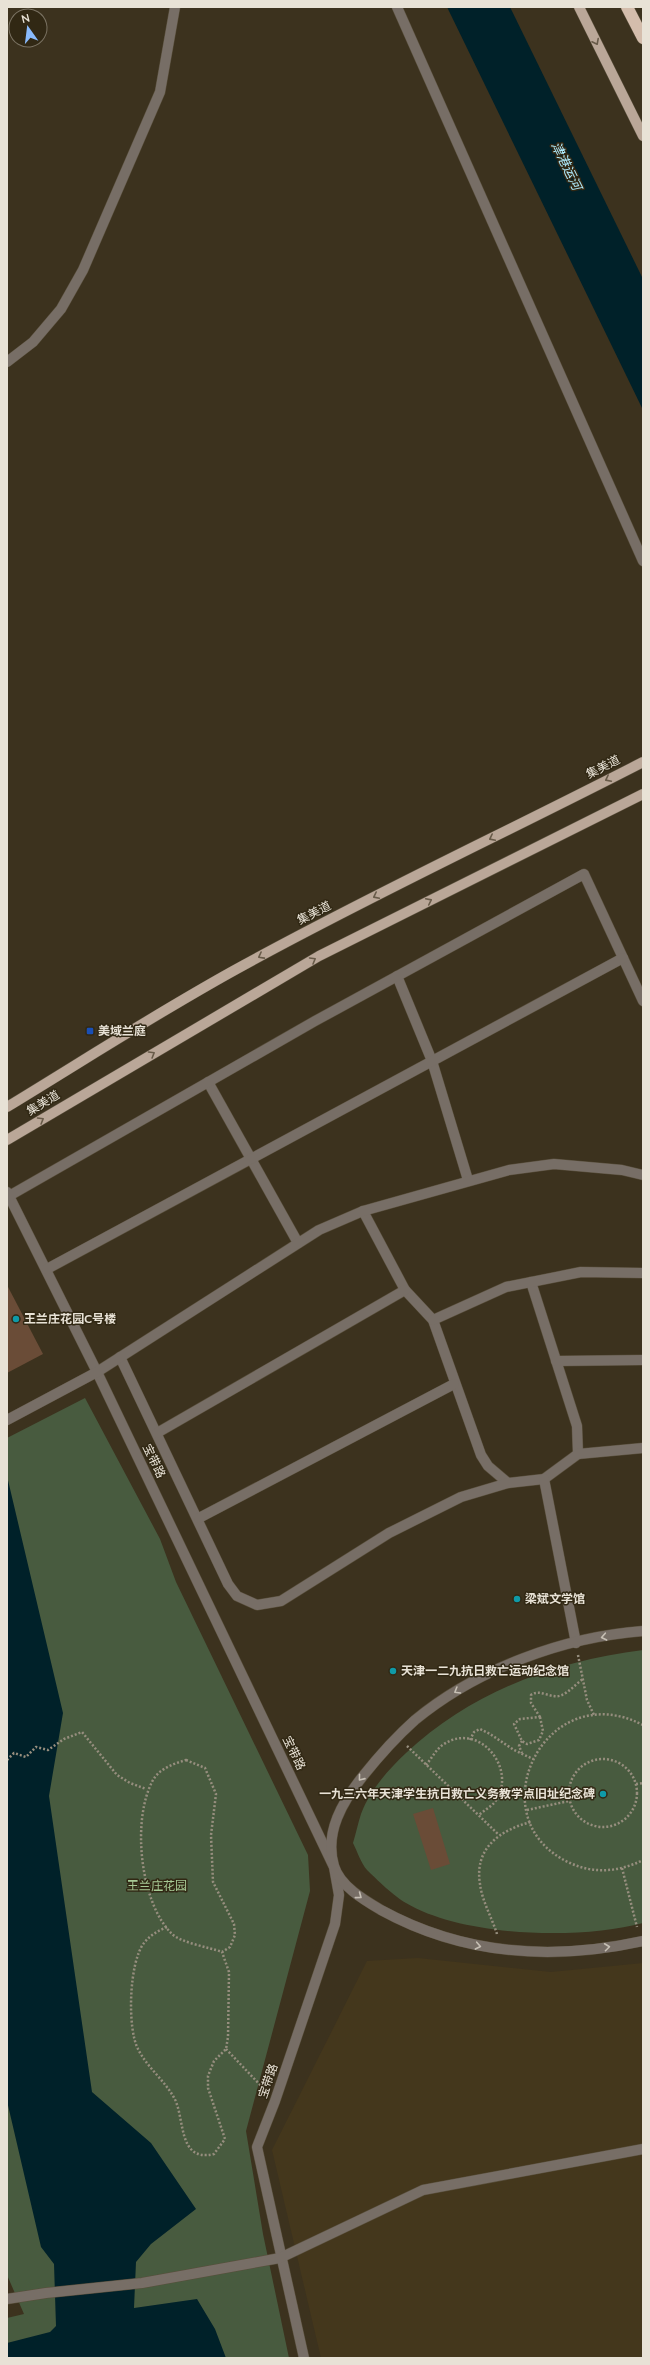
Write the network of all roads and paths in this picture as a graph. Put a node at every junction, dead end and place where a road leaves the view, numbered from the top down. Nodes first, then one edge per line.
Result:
1 (175, 7) edge
2 (397, 7) edge
3 (579, 7) edge
4 (627, 7) edge
5 (643, 38) edge
6 (643, 136) edge
7 (7, 362) edge
8 (643, 561) edge
9 (643, 762) edge
10 (643, 794) edge
11 (623, 958) junction
12 (397, 976) junction
13 (643, 1002) edge
14 (432, 1061) junction
15 (208, 1082) junction
16 (7, 1107) edge
17 (7, 1140) edge
18 (252, 1158) junction
19 (643, 1175) edge
20 (468, 1180) junction
21 (8, 1194) edge
22 (363, 1211) junction
23 (298, 1243) junction
24 (47, 1269) junction
25 (643, 1273) edge
26 (531, 1282) junction
27 (405, 1290) junction
28 (433, 1320) junction
29 (120, 1357) junction
30 (643, 1360) edge
31 (556, 1361) junction
32 (97, 1372) junction
33 (454, 1384) junction
34 (7, 1420) edge
35 (157, 1433) junction
36 (643, 1448) edge
37 (578, 1454) junction
38 (544, 1479) junction
39 (508, 1483) junction
40 (199, 1518) junction
41 (643, 1631) edge
42 (576, 1643) junction
43 (583, 1679) junction
44 (594, 1715) junction
45 (540, 1717) junction
46 (643, 1725) edge
47 (398, 1738) junction
48 (470, 1740) junction
49 (522, 1741) junction
50 (522, 1753) junction
51 (533, 1759) junction
52 (7, 1760) edge
53 (426, 1765) junction
54 (643, 1783) edge
55 (636, 1784) junction
56 (146, 1789) dead end
57 (569, 1801) junction
58 (527, 1810) junction
59 (479, 1815) junction
60 (531, 1822) junction
61 (499, 1835) junction
62 (643, 1860) edge
63 (334, 1867) junction
64 (622, 1868) junction
65 (166, 1927) junction
66 (642, 1942) edge
67 (499, 1949) junction
68 (222, 1952) junction
69 (226, 2049) junction
70 (275, 2101) junction
71 (643, 2149) edge
72 (280, 2258) junction
73 (7, 2299) edge
74 (304, 2358) edge

1 - 7 street
2 - 8 street
3 -> 6 main road
4 - 5 highway
9 -> 16 main road, 集美道
17 -> 10 main road, 集美道
11 - 12 street
11 - 13 street
11 - 14 street
12 - 14 street
12 - 15 street
14 - 18 street
14 - 20 street
15 - 18 street
15 - 21 street
18 - 23 street
18 - 24 street
19 - 20 street
20 - 22 street
21 - 24 street, 宝带路
22 - 23 street
22 - 27 street
23 - 29 street
24 - 32 street, 宝带路
25 - 26 street
26 - 28 street
26 - 31 street
27 - 28 street
27 - 35 street
28 - 33 street
29 - 32 street
29 - 35 street
30 - 31 street
31 - 37 street
32 - 34 street
32 - 63 street, 宝带路
33 - 39 street
33 - 40 street
35 - 40 street
36 - 37 street
37 - 38 street
38 - 39 street
38 - 42 street
39 - 40 street
41 -> 42 street
42 - 43 path
42 -> 47 street
43 - 44 path
43 - 45 path
44 - 46 path
44 - 51 path
45 - 49 path
45 - 49 path
47 - 53 path
47 -> 63 street
48 - 50 path
48 - 53 path
48 - 59 path
49 - 50 path
50 - 51 path
51 - 58 path
52 - 56 path
53 - 59 path
54 - 55 path
55 - 57 path
55 - 57 path
57 - 58 path
58 - 60 path
59 - 61 path
60 - 61 path
60 - 64 path
61 - 67 path
62 - 64 path
63 -> 67 street
63 - 70 street, 宝带路
64 - 66 path
65 - 68 path
65 - 68 path
65 - 69 path
67 -> 66 street
68 - 69 path
69 - 70 path
70 - 72 street, 宝带路
71 - 72 street
72 - 73 street
72 - 74 street, 宝带路

